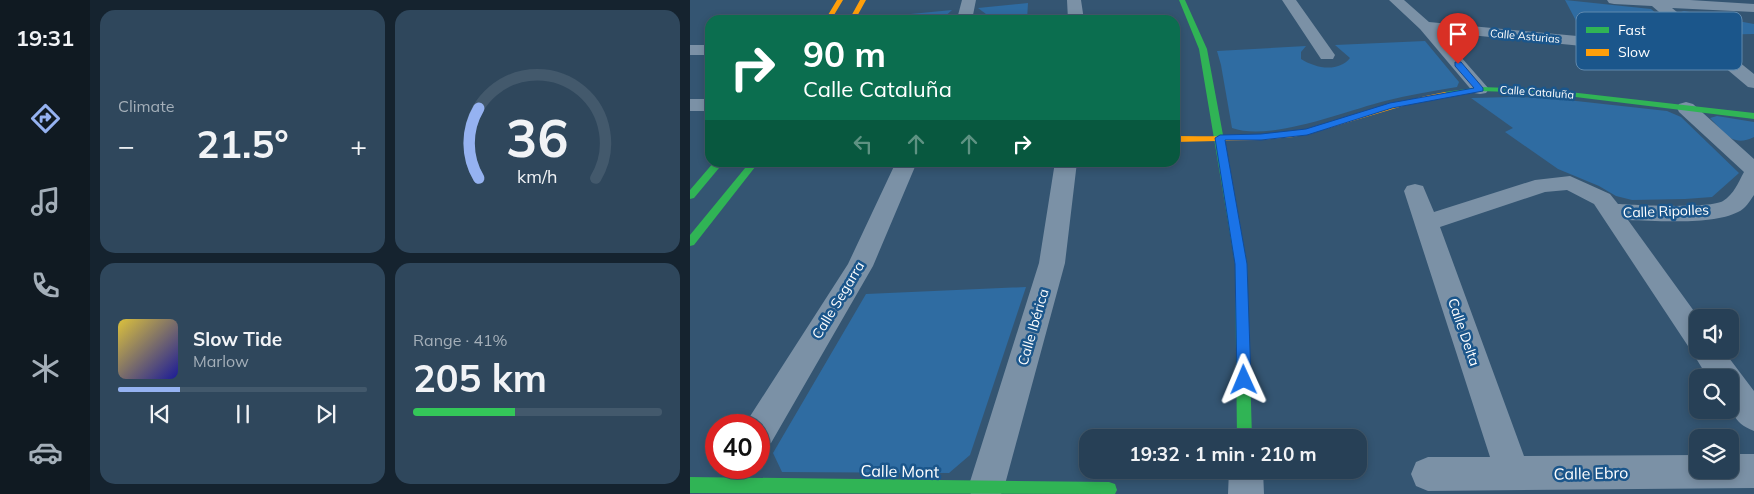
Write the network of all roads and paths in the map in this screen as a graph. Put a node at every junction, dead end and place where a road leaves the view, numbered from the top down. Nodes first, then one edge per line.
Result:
1 (840, 0) edge
2 (863, 0) edge
3 (969, 0) edge
4 (1074, 0) edge
5 (1182, 0) edge
6 (1289, 0) edge
7 (1396, 0) edge
8 (1614, 0) edge
9 (1662, 4) junction
10 (1754, 8) edge
11 (1671, 12) edge
12 (1708, 12) edge
13 (831, 15) edge
14 (855, 15) edge
15 (966, 15) edge
16 (1076, 15) edge
17 (1425, 26) junction
18 (1576, 41) edge
19 (690, 50) edge
20 (705, 50) edge
21 (1328, 55) dead end
22 (1738, 70) edge
23 (1754, 83) edge
24 (1480, 89) junction
25 (690, 106) edge
26 (705, 106) edge
27 (1686, 108) junction
28 (1754, 116) edge
29 (1220, 138) junction
30 (1180, 139) edge
31 (715, 167) edge
32 (751, 167) edge
33 (905, 167) edge
34 (1065, 167) edge
35 (1754, 171) edge
36 (694, 188) edge
37 (1415, 190) dead end
38 (1610, 212) junction
39 (1426, 223) junction
40 (690, 242) edge
41 (1689, 326) edge
42 (1739, 395) edge
43 (770, 414) edge
44 (1754, 416) edge
45 (1245, 429) edge
46 (1754, 471) edge
47 (1428, 474) dead end
48 (1513, 474) junction
49 (722, 479) edge
50 (770, 479) edge
51 (1246, 479) edge
52 (690, 485) edge
53 (986, 488) junction
54 (1109, 490) dead end
55 (1246, 494) edge

1 - 13 street
2 - 14 street
3 - 15 street
4 - 16 street
5 - 29 street
6 - 21 street
7 - 17 street
8 - 9 street
9 - 10 street
9 - 11 street
9 - 12 street
17 - 18 street, Calle Asturias
17 - 24 street
19 - 20 street
22 - 23 street
24 - 27 street, Calle Cataluña
24 - 29 street, Calle Cataluña
25 - 26 street
27 - 28 street, Calle Cataluña
27 - 35 street
29 - 30 street, Calle Cataluña
29 - 45 street
31 - 36 street
32 - 40 street
33 - 43 street, Calle Segarra
34 - 53 street, Calle Ibérica
35 - 38 street, Calle Ripolles
37 - 39 street, Calle Delta
38 - 39 street, Calle Ripolles
38 - 41 street
39 - 48 street, Calle Delta
42 - 44 street
46 - 48 street, Calle Ebro
47 - 48 street, Calle Ebro
49 - 52 street, Calle Mont
50 - 53 street, Calle Mont
51 - 55 street
53 - 54 street, Calle Mont

